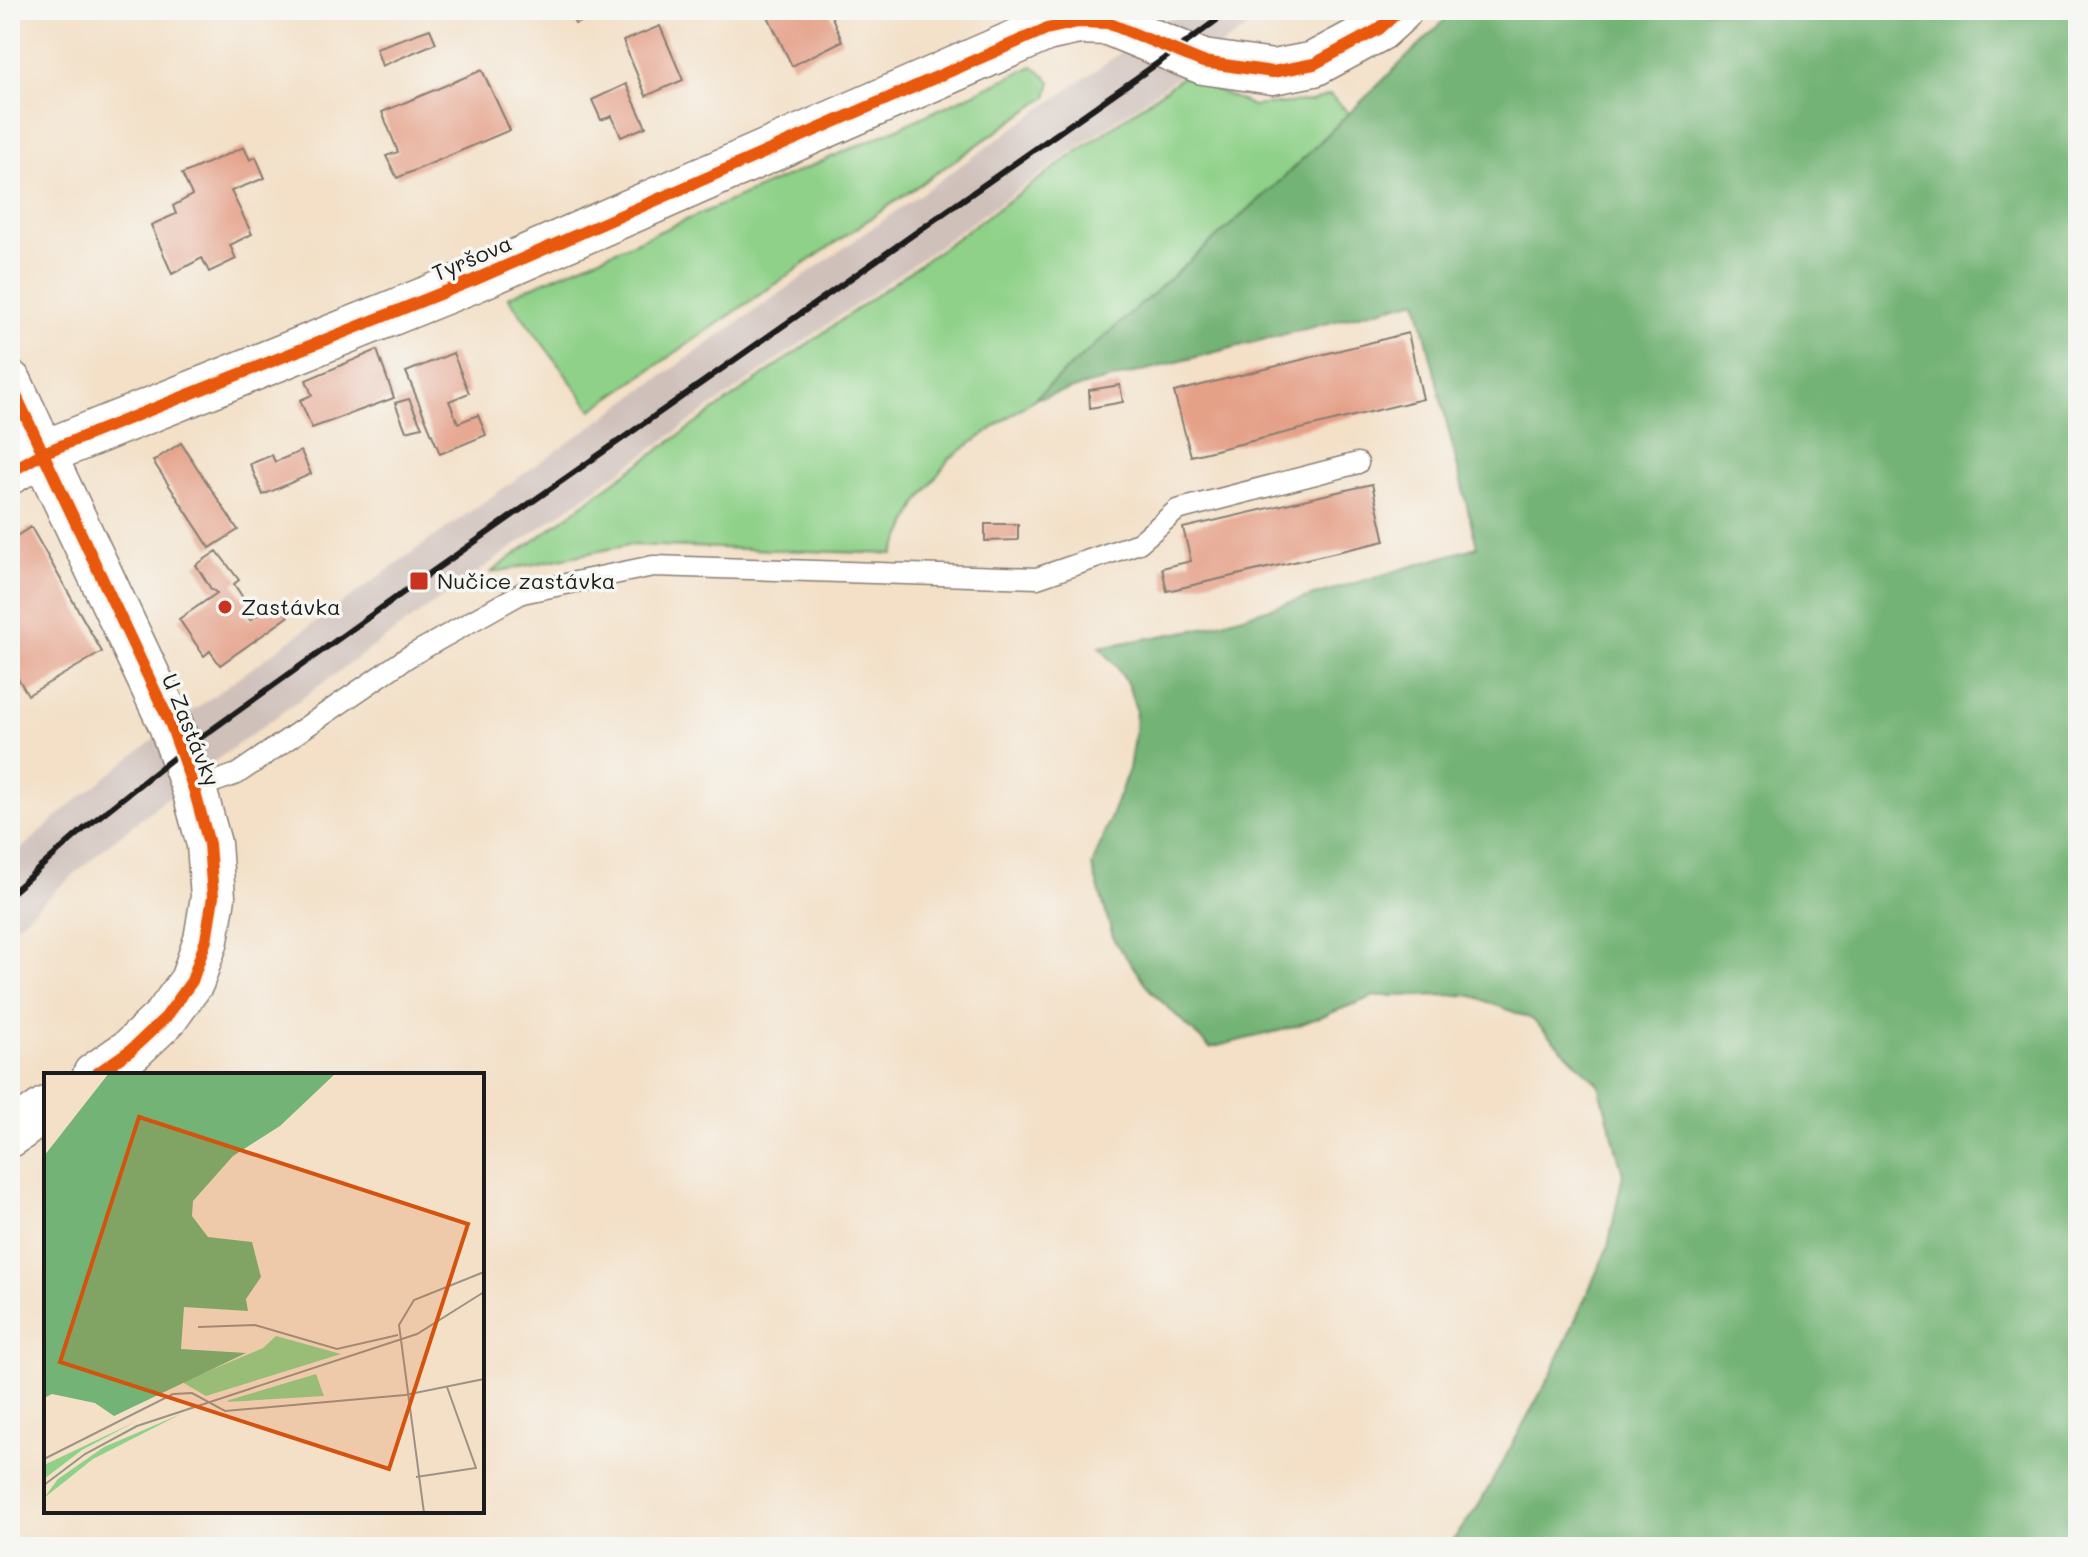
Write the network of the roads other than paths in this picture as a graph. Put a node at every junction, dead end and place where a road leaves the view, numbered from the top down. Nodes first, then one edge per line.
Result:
1 (1400, 10) edge
2 (10, 383) edge
3 (26, 462) edge
4 (1358, 463) dead end
5 (194, 789) junction
6 (98, 1073) edge
7 (44, 1110) edge
8 (10, 1135) edge

1 - 3 street, Tyršova
2 - 3 street, U Zastávky
3 - 5 street, U Zastávky
4 - 5 lane
5 - 6 street, U Zastávky
7 - 8 street

